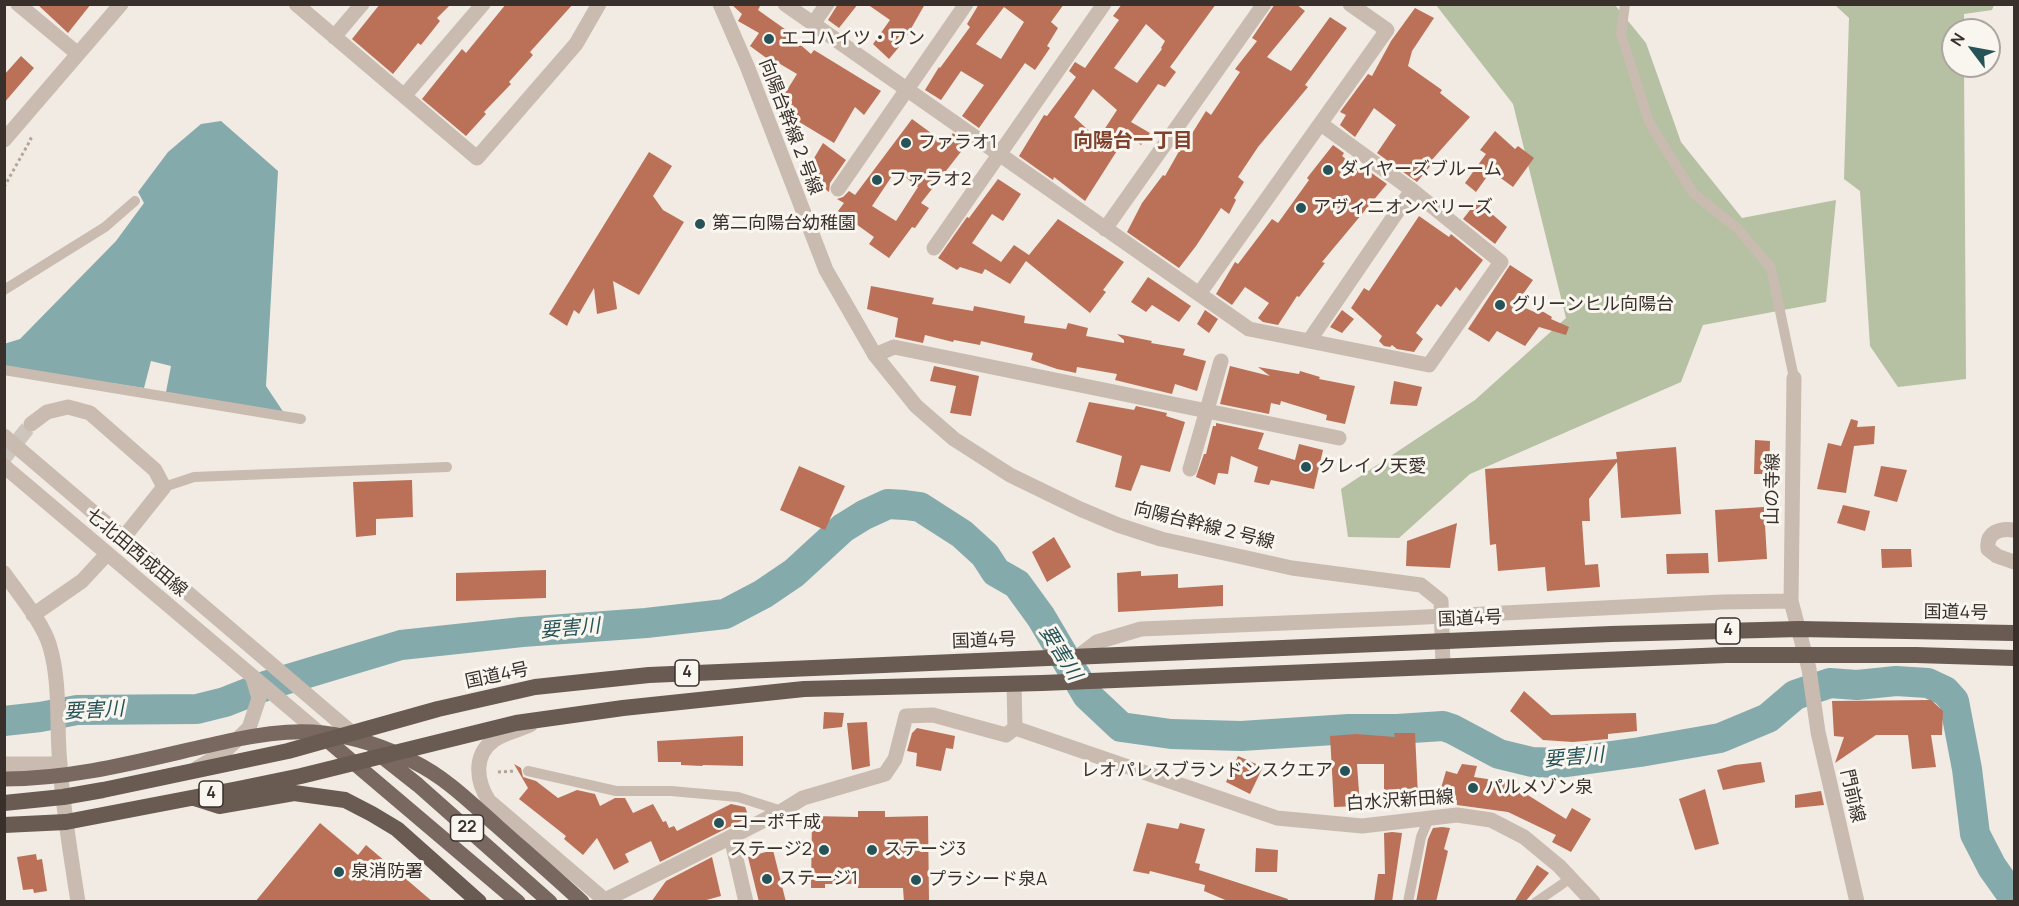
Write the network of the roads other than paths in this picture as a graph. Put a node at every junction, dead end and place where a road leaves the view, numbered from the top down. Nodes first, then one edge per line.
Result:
1 (18, 4) edge
2 (121, 4) edge
3 (296, 4) edge
4 (362, 4) edge
5 (483, 4) edge
6 (599, 4) edge
7 (720, 4) edge
8 (785, 4) edge
9 (827, 4) edge
10 (966, 4) edge
11 (1104, 4) edge
12 (1264, 4) edge
13 (1350, 4) edge
14 (1625, 4) edge
15 (813, 24) junction
16 (334, 37) junction
17 (78, 54) junction
18 (907, 90) junction
19 (404, 96) junction
20 (10, 122) edge
21 (1321, 124) junction
22 (4, 140) edge
23 (1000, 154) junction
24 (838, 189) dead end
25 (1412, 190) junction
26 (135, 201) dead end
27 (1105, 229) junction
28 (934, 248) dead end
29 (4, 290) edge
30 (1199, 294) junction
31 (1309, 341) junction
32 (875, 356) junction
33 (1221, 361) dead end
34 (4, 370) edge
35 (1794, 378) joint
36 (1207, 411) junction
37 (301, 419) dead end
38 (31, 424) tunnel mouth
39 (4, 436) edge
40 (1339, 438) dead end
41 (4, 466) edge
42 (447, 467) dead end
43 (1190, 469) dead end
44 (164, 487) junction
45 (2014, 530) edge
46 (124, 537) junction
47 (108, 554) junction
48 (2014, 562) edge
49 (4, 573) edge
50 (1791, 602) junction
51 (33, 615) junction
52 (1441, 616) junction
53 (1799, 629) junction
54 (2014, 633) edge
55 (1442, 640) junction
56 (1805, 654) junction
57 (1080, 655) junction
58 (2014, 658) edge
59 (1443, 666) junction
60 (248, 674) junction
61 (1014, 684) junction
62 (546, 718) junction
63 (1015, 728) junction
64 (352, 733) junction
65 (327, 740) junction
66 (382, 756) junction
67 (356, 763) junction
68 (4, 764) edge
69 (60, 764) junction
70 (192, 771) junction
71 (524, 771) road end
72 (4, 778) edge
73 (63, 797) junction
74 (192, 797) junction
75 (4, 803) edge
76 (782, 811) junction
77 (1429, 818) junction
78 (66, 822) junction
79 (4, 825) edge
80 (731, 837) junction
81 (1571, 878) junction
82 (606, 901) edge
83 (78, 902) edge
84 (479, 902) edge
85 (518, 902) edge
86 (550, 902) edge
87 (582, 902) edge
88 (746, 902) edge
89 (1408, 902) edge
90 (1536, 902) edge
91 (1593, 902) edge
92 (1857, 902) edge

1 - 17 street
2 - 17 street
3 - 16 street
4 - 16 street
5 - 19 street
6 - 19 street
7 - 32 street, 向陽台幹線２号線
8 - 15 street
9 - 15 street
10 - 18 street
11 - 23 street
12 - 27 street
13 - 21 street
14 - 35 lane
15 - 18 street
16 - 19 street
17 - 20 street
18 - 23 street
18 - 24 street
20 - 22 street
21 - 25 street
21 - 30 street
23 - 27 street
23 - 28 street
25 - 31 street
25 - 31 street
26 - 29 lane
27 - 30 street
30 - 31 street
32 - 36 street
32 - 52 street, 向陽台幹線２号線
33 - 36 street
34 - 37 lane
35 - 50 street, 山の寺線
36 - 40 street
36 - 43 street
38 - 44 street
39 - 46 street
41 - 47 street, 七北田西成田線
42 - 44 lane
44 - 46 street
45 - 48 street
46 - 64 street
47 - 51 street
47 - 60 street, 七北田西成田線
49 - 51 street
50 - 52 street
50 - 53 street, 山の寺線
51 - 69 street
52 - 55 street
52 - 57 street
53 - 54 highway, 国道4号 / 4
53 - 55 highway, 国道4号 / 4
53 - 56 street, 山の寺線
55 - 57 highway, 国道4号 / 4
55 - 59 street
56 - 58 highway, 4
56 - 59 highway, 4
56 - 92 street, 門前線
57 - 64 highway, 国道4号 / 4
59 - 61 highway, 4
60 - 65 street, 七北田西成田線
60 - 70 street
61 - 62 highway, 4
61 - 63 street
62 - 66 highway, 4
62 - 82 street
63 - 76 street
63 - 77 street, 白水沢新田線
64 - 65 highway, 国道4号 / 4
64 - 66 main road, 22
65 - 67 main road, 22
65 - 70 highway, 国道4号 / 4
66 - 67 highway, 4
66 - 86 main road, 22
67 - 74 highway, 4
67 - 85 main road, 22
68 - 69 street
69 - 73 street
70 - 73 highway, 国道4号 / 4
71 - 76 lane
72 - 87 main road
73 - 75 highway, 国道4号 / 4
73 - 78 street
74 - 78 highway, 4
74 - 84 highway
76 - 80 street
77 - 81 street, 白水沢新田線
77 - 89 lane
78 - 79 highway, 4
78 - 83 street
80 - 82 street
80 - 88 street
81 - 90 lane
81 - 91 street, 白水沢新田線

